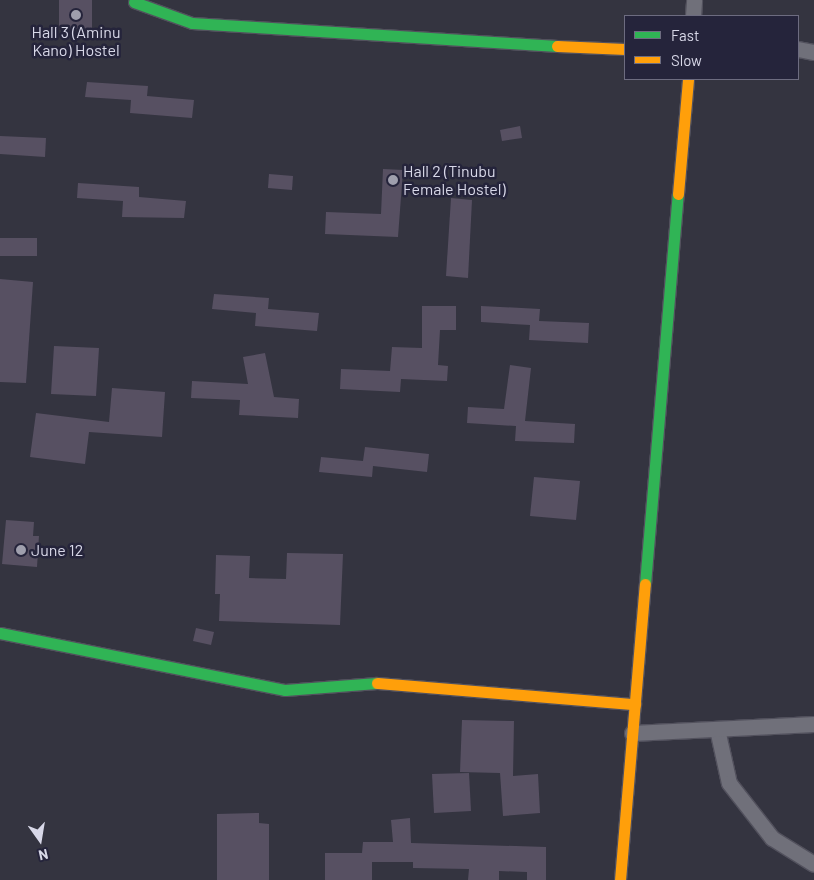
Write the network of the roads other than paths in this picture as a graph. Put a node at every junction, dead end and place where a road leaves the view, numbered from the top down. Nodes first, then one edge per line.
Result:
1 (694, 0) edge
2 (134, 2) dead end
3 (693, 15) edge
4 (624, 49) edge
5 (799, 49) edge
6 (814, 52) edge
7 (688, 80) edge
8 (0, 633) edge
9 (635, 704) junction
10 (814, 724) edge
11 (717, 729) junction
12 (632, 733) junction
13 (814, 864) edge
14 (620, 880) edge

1 - 3 street
2 - 4 street
5 - 6 street
7 - 9 street
8 - 9 street
9 - 12 street
10 - 11 street
11 - 12 street
11 - 13 street
12 - 14 street

